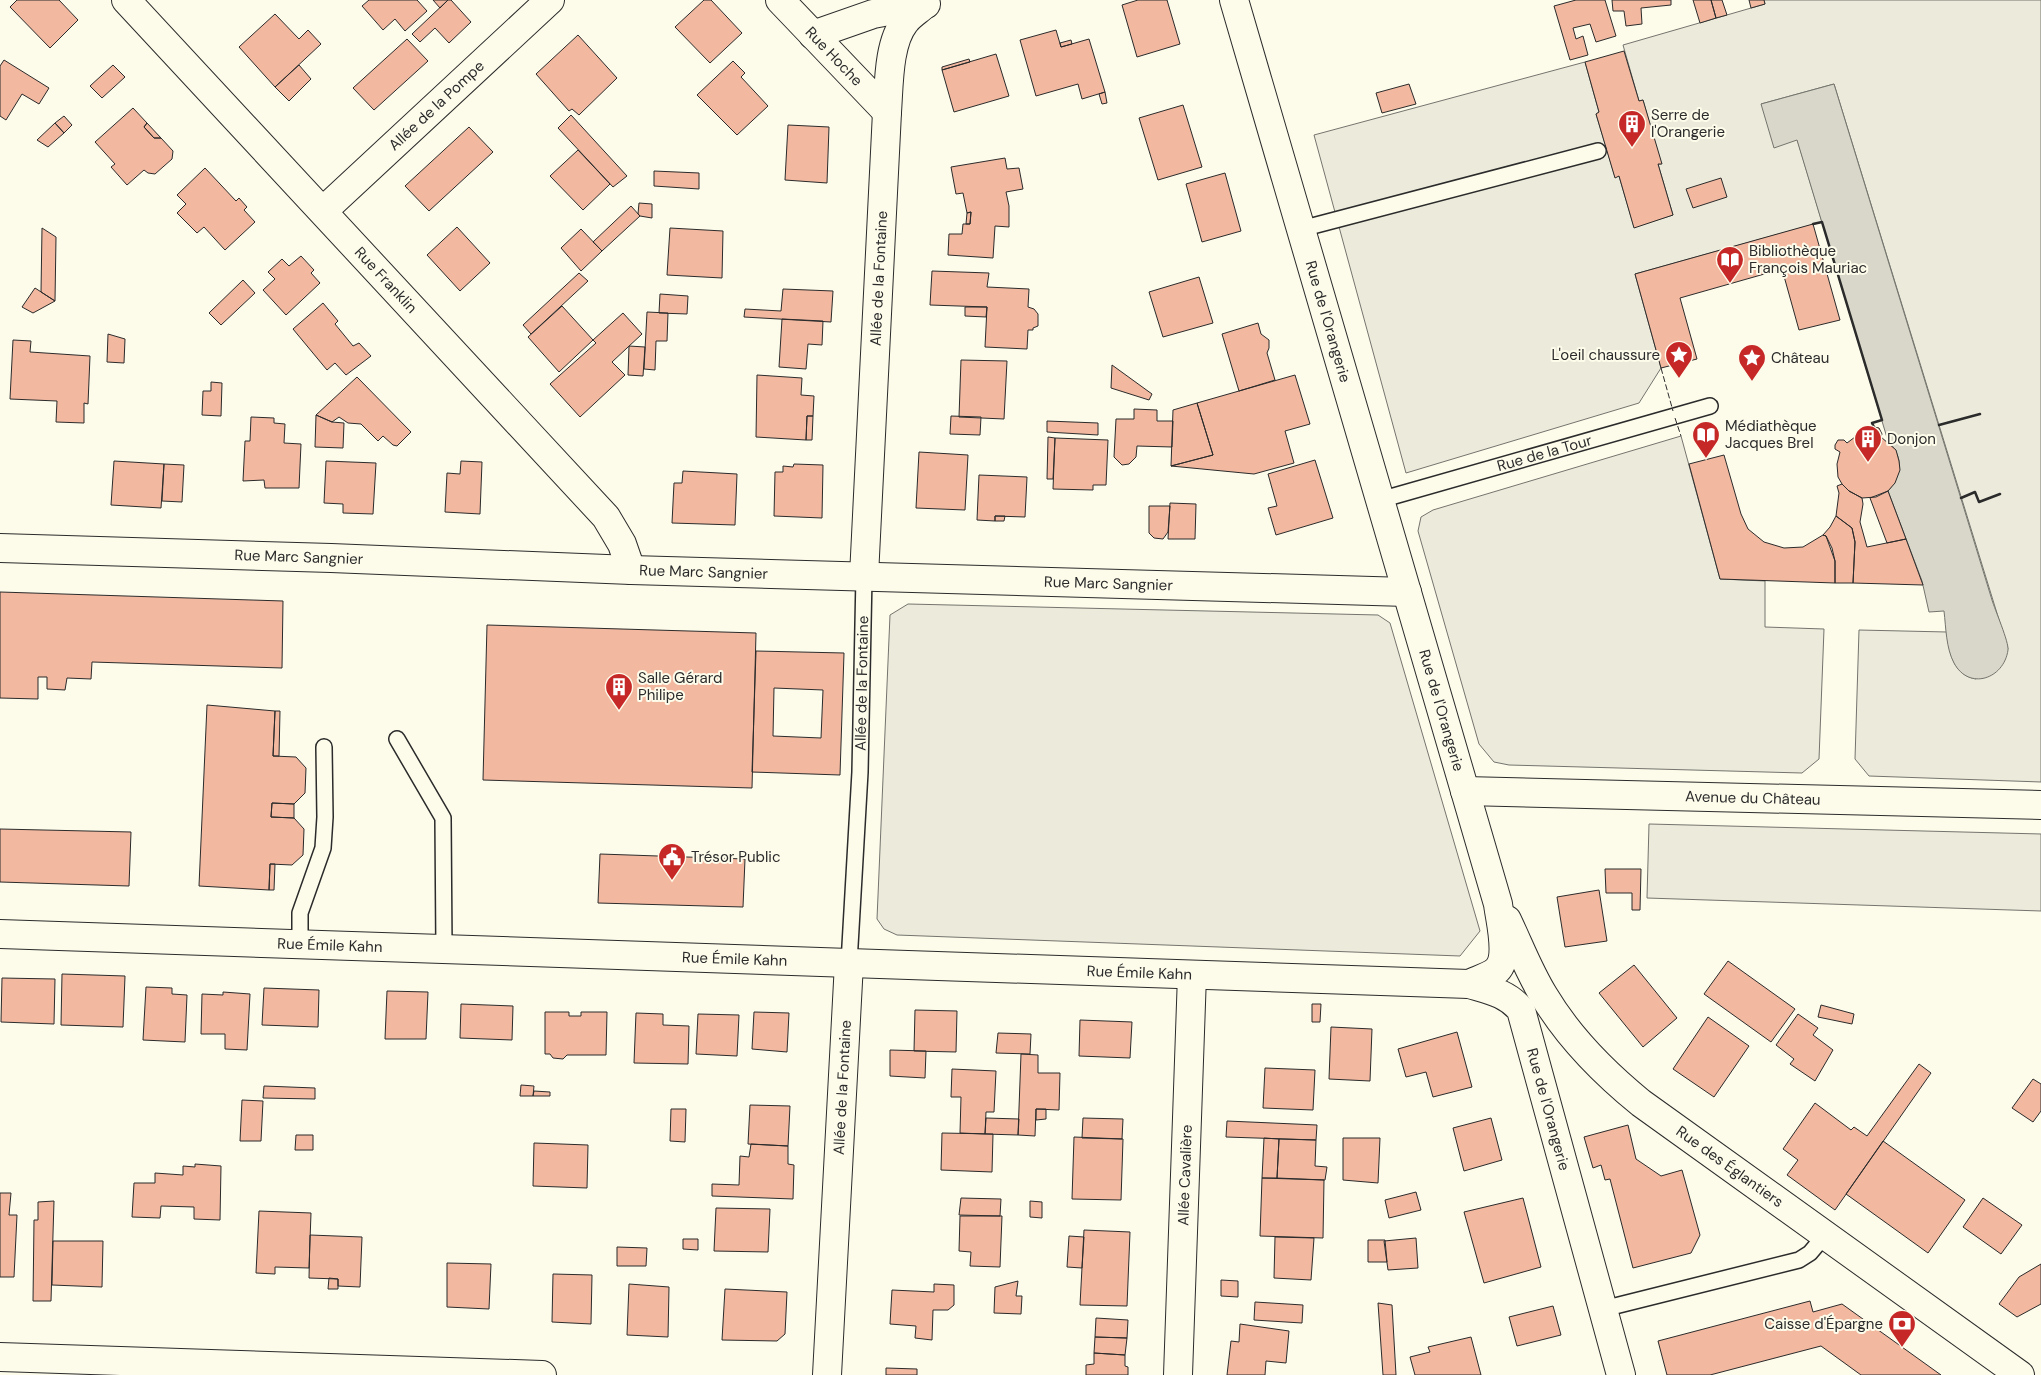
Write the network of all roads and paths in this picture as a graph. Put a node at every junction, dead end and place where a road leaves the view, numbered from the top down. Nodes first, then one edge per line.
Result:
1 (126, 0) edge
2 (550, 0) edge
3 (780, 0) edge
4 (1234, 0) edge
5 (932, 2) edge
6 (813, 35) junction
7 (887, 112) junction
8 (1598, 151) dead end
9 (323, 211) junction
10 (1301, 229) junction
11 (1710, 406) dead end
12 (1380, 500) junction
13 (0, 548) edge
14 (631, 570) junction
15 (864, 576) junction
16 (1407, 592) junction
17 (397, 739) dead end
18 (324, 747) dead end
19 (1465, 791) junction
20 (2041, 805) edge
21 (1498, 904) junction
22 (0, 934) edge
23 (300, 943) junction
24 (444, 949) junction
25 (849, 963) junction
26 (1192, 976) junction
27 (1469, 984) junction
28 (1572, 1037) junction
29 (1534, 1059) junction
30 (1826, 1234) junction
31 (1603, 1309) junction
32 (0, 1357) edge
33 (542, 1375) edge
34 (828, 1375) edge
35 (1178, 1375) edge
36 (1621, 1375) edge
37 (2020, 1375) edge

1 - 9 street, Rue Franklin
2 - 9 street, Allée de la Pompe
3 - 6 street, Rue Hoche
4 - 10 street, Rue de l'Orangerie
5 - 6 street
5 - 7 street, Allée de la Fontaine
6 - 7 street, Rue Hoche
7 - 15 street, Allée de la Fontaine
8 - 10 lane
9 - 14 street, Rue Franklin
10 - 12 street, Rue de l'Orangerie
11 - 12 lane, Rue de la Tour
12 - 16 street, Rue de l'Orangerie
13 - 14 street, Rue Marc Sangnier
14 - 15 street, Rue Marc Sangnier
15 - 16 street, Rue Marc Sangnier
15 - 25 lane, Allée de la Fontaine
16 - 19 street, Rue de l'Orangerie
17 - 24 lane
18 - 23 lane
19 - 20 street, Avenue du Château
19 - 21 street, Rue de l'Orangerie
21 - 27 street, Rue de l'Orangerie
21 - 28 street, Rue des Églantiers
22 - 23 street, Rue Émile Kahn
23 - 24 street, Rue Émile Kahn
24 - 25 street, Rue Émile Kahn
25 - 26 street, Rue Émile Kahn
25 - 34 street, Allée de la Fontaine
26 - 27 street, Rue Émile Kahn
26 - 35 street, Allée Cavalière
27 - 29 street, Rue de l'Orangerie
28 - 29 street
28 - 30 street, Rue des Églantiers
29 - 31 street, Rue de l'Orangerie
30 - 31 lane
30 - 37 street, Rue des Églantiers
31 - 36 street, Rue de l'Orangerie
32 - 33 street

